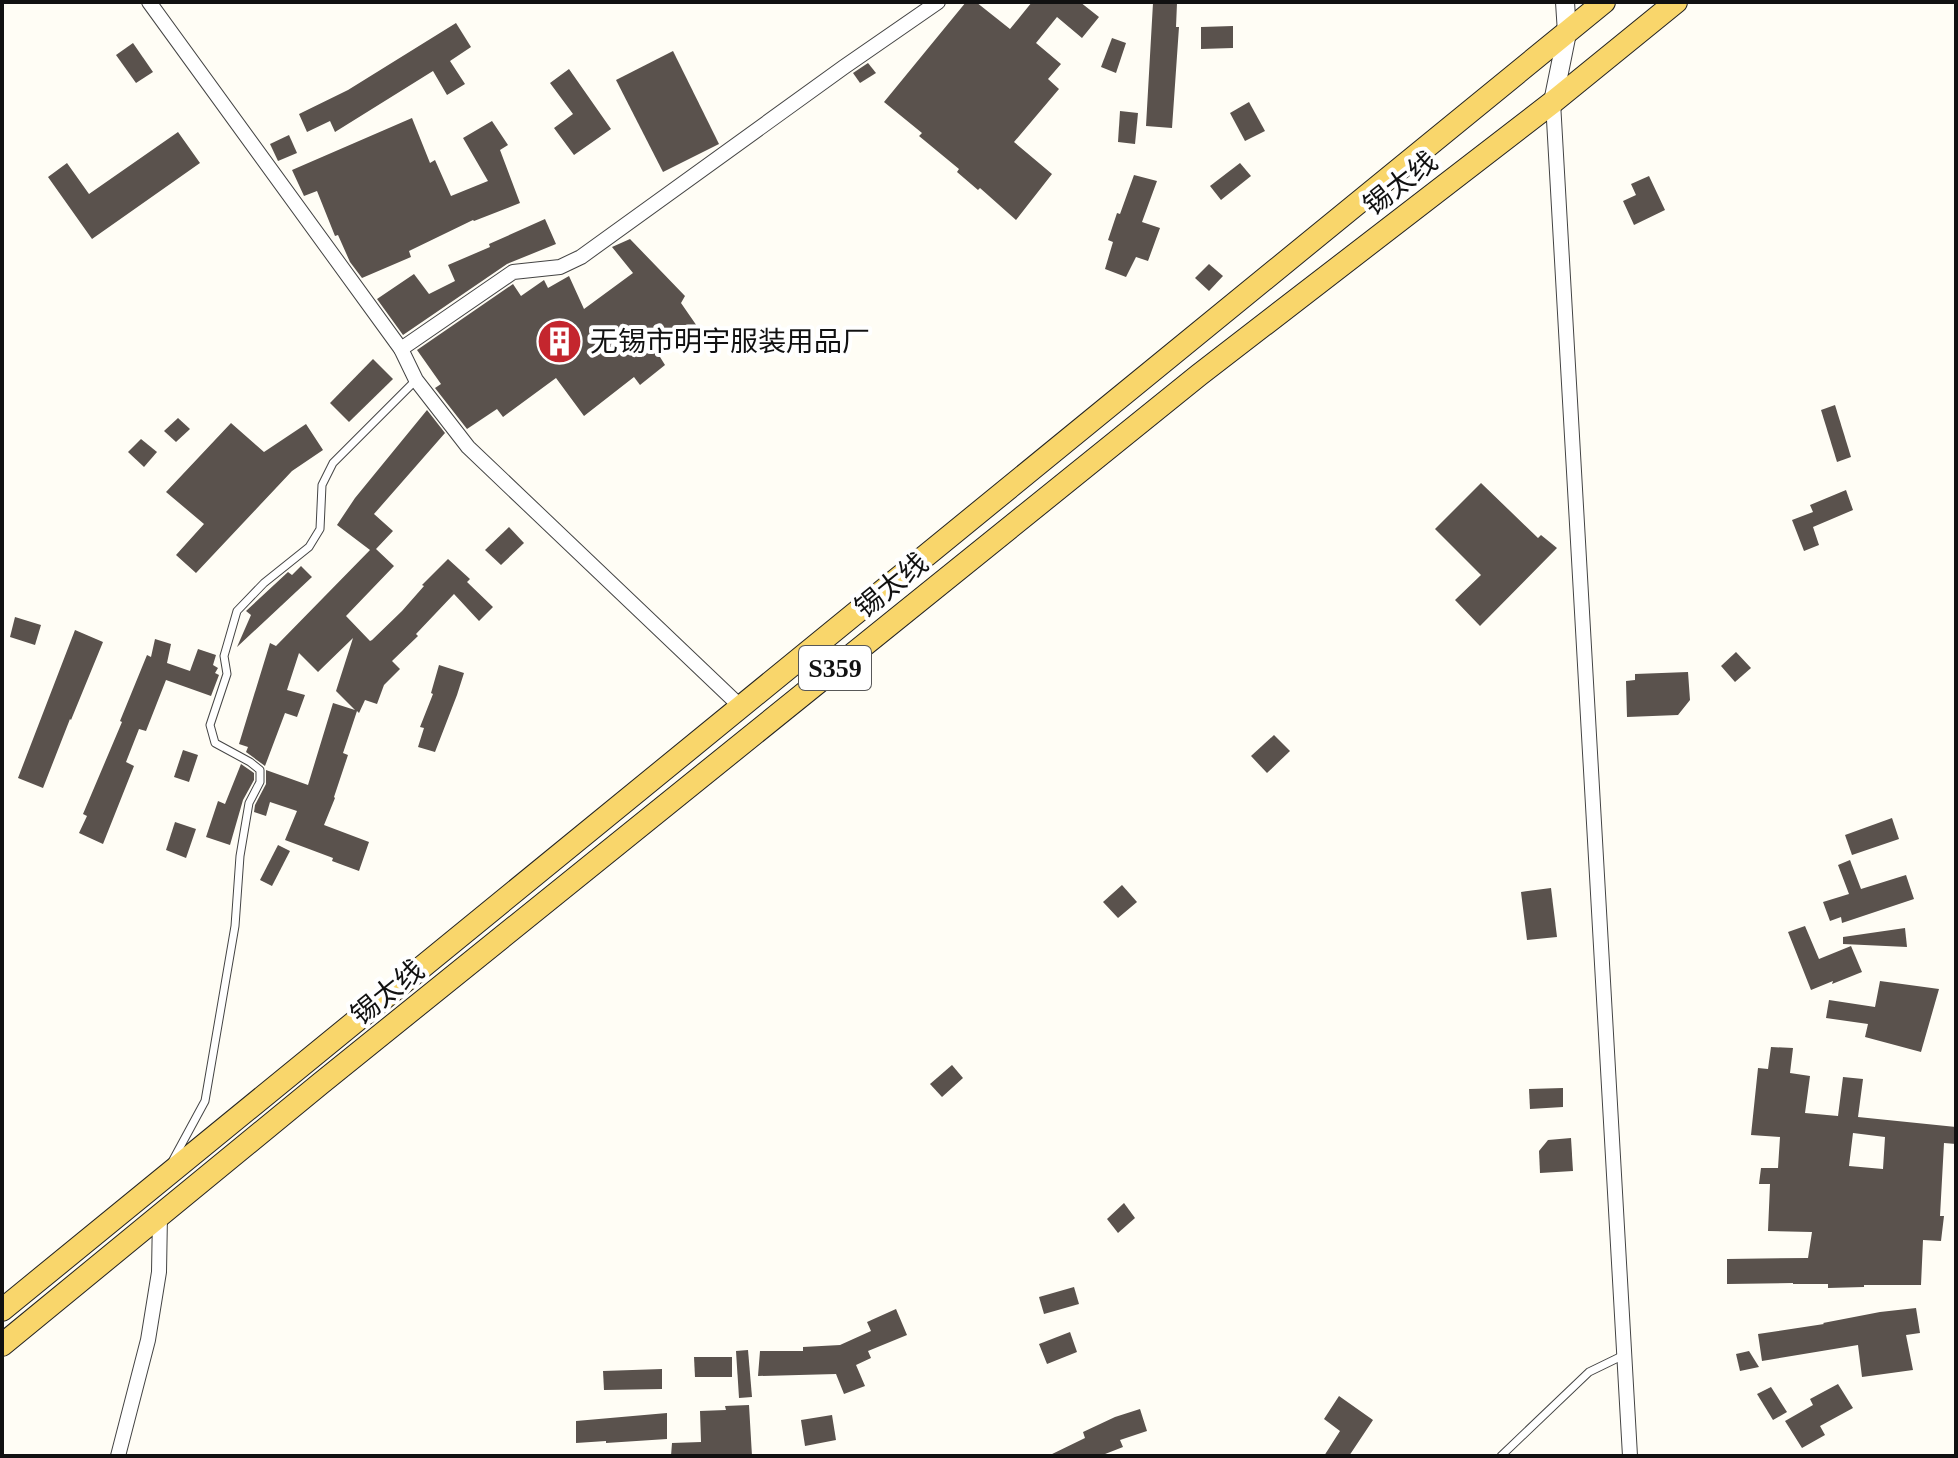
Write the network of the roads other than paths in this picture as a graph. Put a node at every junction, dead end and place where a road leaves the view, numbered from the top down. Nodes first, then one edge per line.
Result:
1 (149, 2) edge
2 (938, 2) edge
3 (1565, 2) edge
4 (1604, 2) edge
5 (1676, 2) edge
6 (1567, 33) junction
7 (1553, 102) junction
8 (401, 349) junction
9 (416, 380) junction
10 (741, 707) junction
11 (162, 1185) junction
12 (160, 1209) junction
13 (2, 1310) edge
14 (2, 1345) edge
15 (1624, 1355) junction
16 (118, 1456) edge
17 (1501, 1456) edge
18 (1630, 1456) edge

1 - 8 street
2 - 8 street
3 - 6 street
4 - 6 main road, 锡太线 / S359
5 - 7 main road, 锡太线 / S359
6 - 7 street
6 - 10 main road, 锡太线 / S359
7 - 12 main road, 锡太线 / S359
7 - 15 street
8 - 9 street
9 - 10 street
9 - 11 lane
10 - 11 main road, 锡太线 / S359
11 - 13 main road, 锡太线 / S359
12 - 14 main road, 锡太线 / S359
12 - 16 street
15 - 17 lane
15 - 18 street

